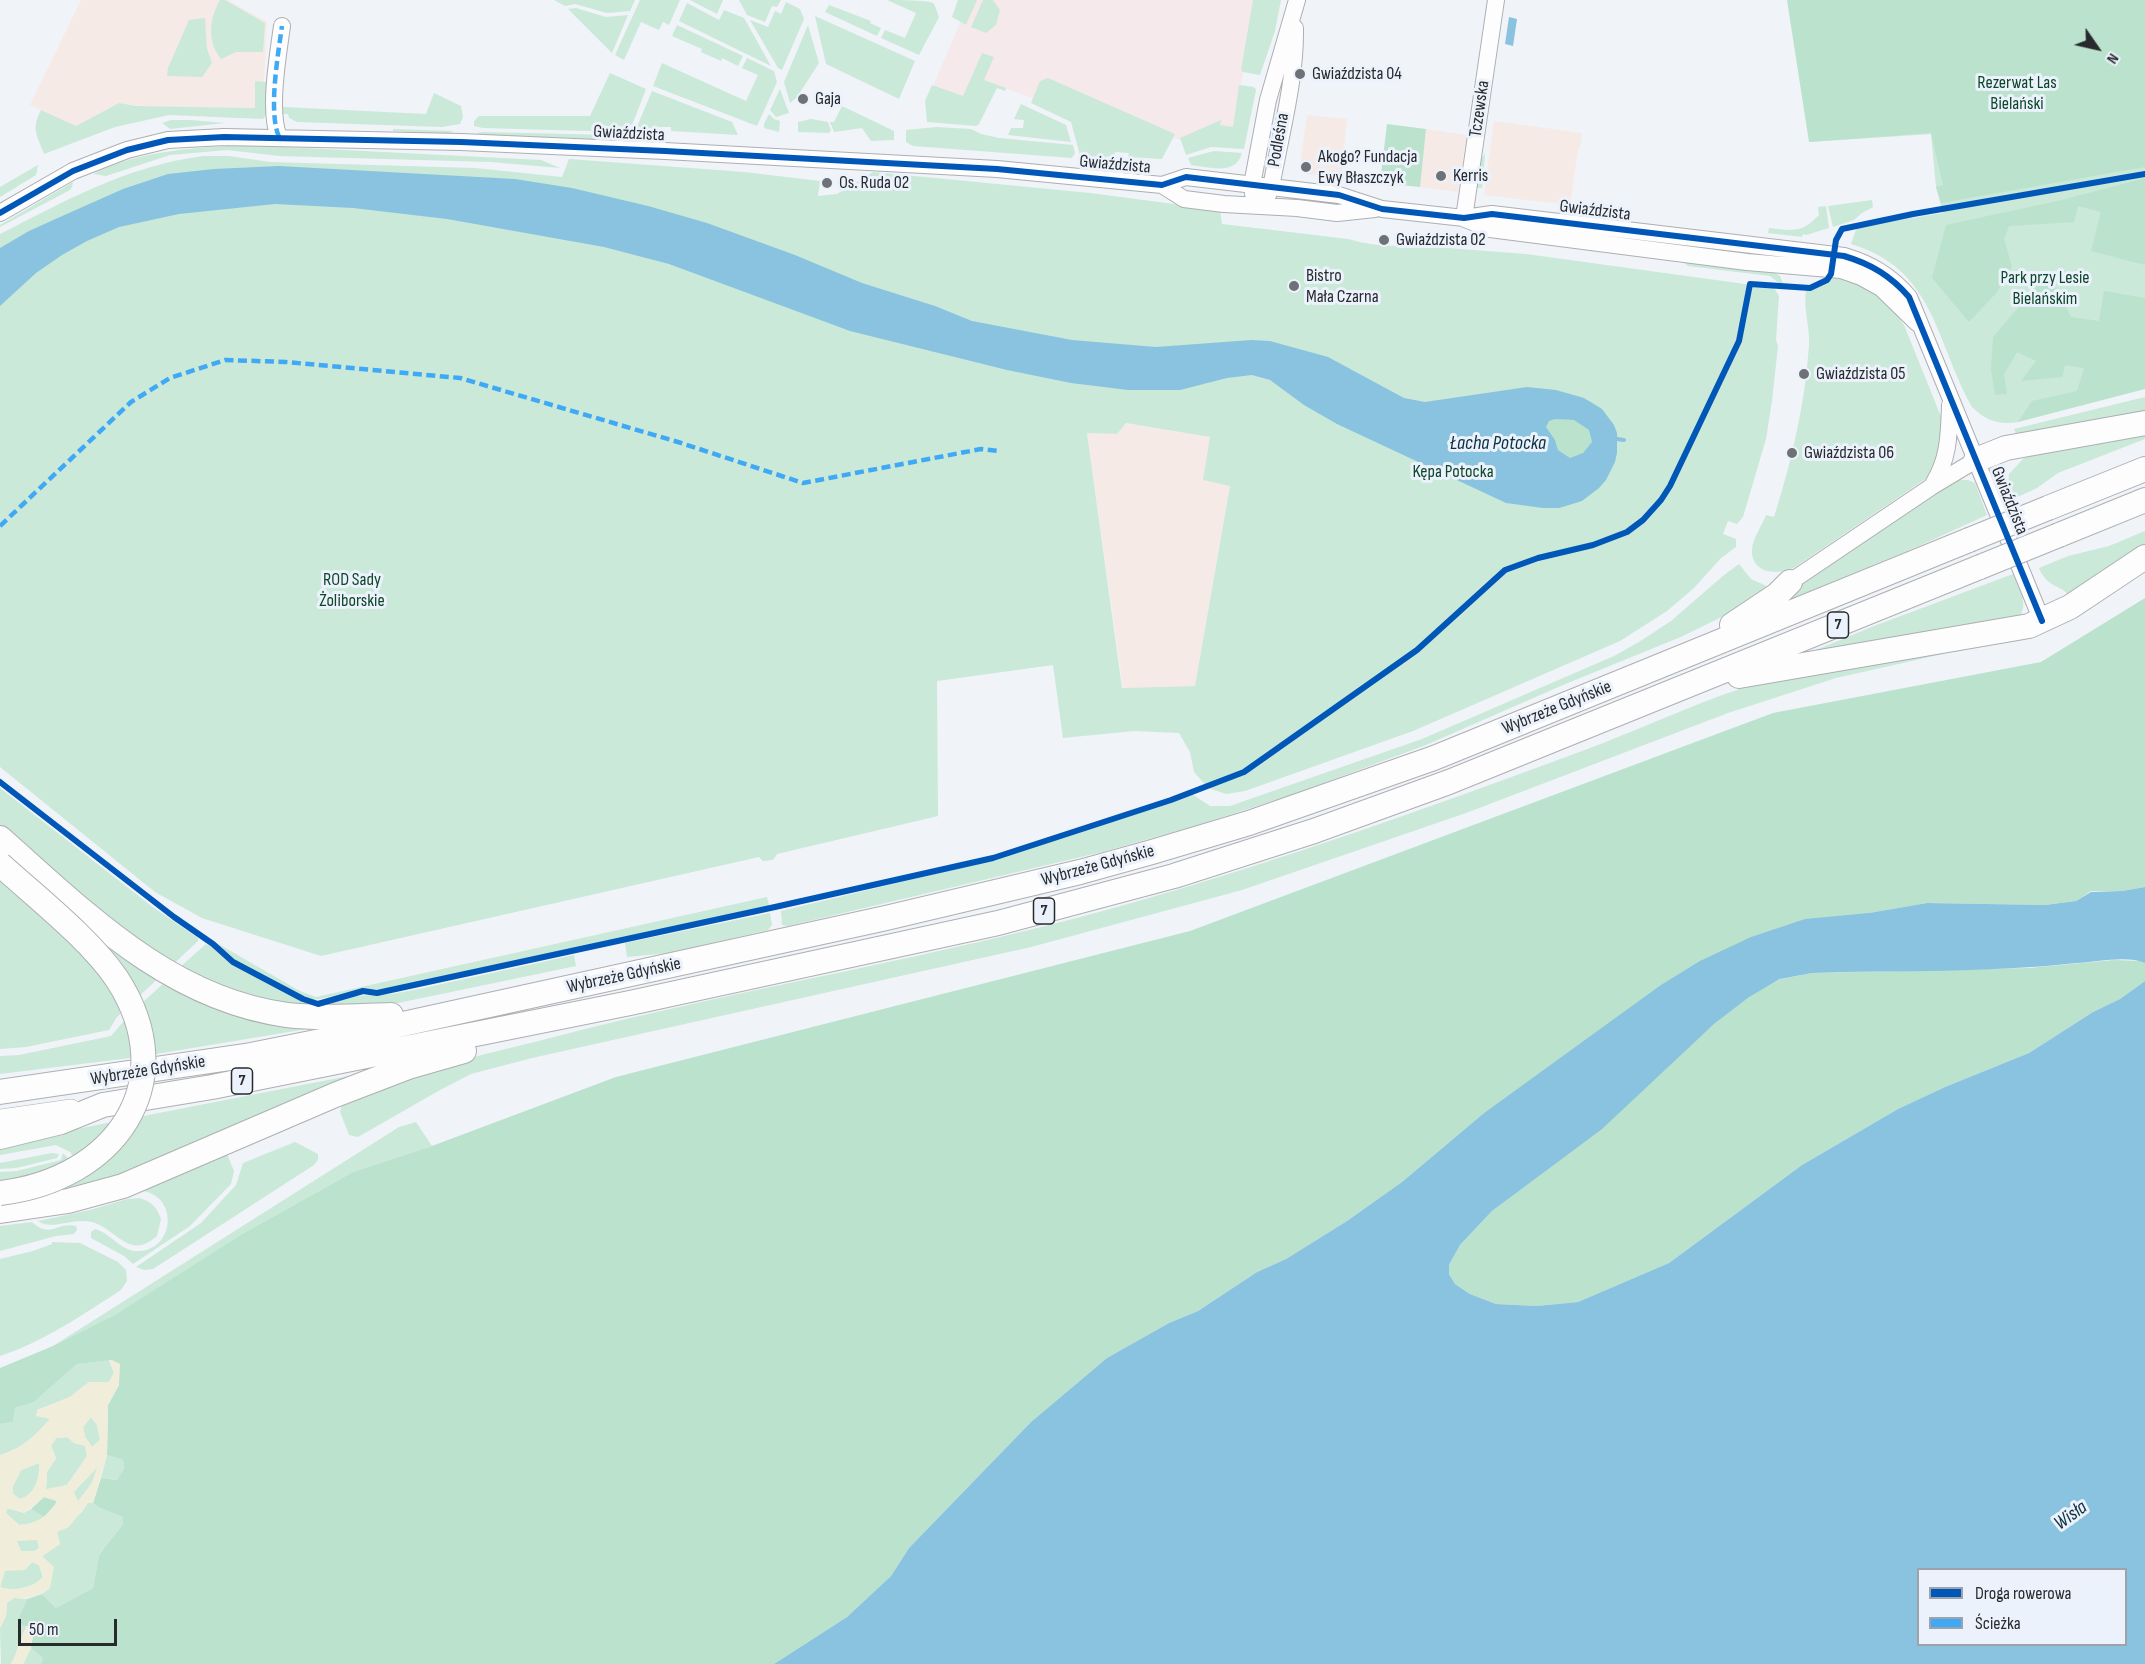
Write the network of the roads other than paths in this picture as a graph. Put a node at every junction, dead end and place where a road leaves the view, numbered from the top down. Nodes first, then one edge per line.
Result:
1 (1496, 0) edge
2 (1296, 4) edge
3 (282, 26) dead end
4 (279, 137) junction
5 (1162, 185) junction
6 (1252, 185) junction
7 (1271, 188) junction
8 (1259, 206) junction
9 (1382, 209) junction
10 (0, 213) edge
11 (1464, 218) junction
12 (1768, 248) junction
13 (1782, 264) junction
14 (1922, 329) junction
15 (1951, 399) junction
16 (2145, 423) edge
17 (1976, 460) junction
18 (2145, 469) edge
19 (1931, 487) junction
20 (2145, 500) edge
21 (2145, 557) edge
22 (1790, 582) joint
23 (2042, 621) junction
24 (1686, 656) junction
25 (1695, 683) junction
26 (0, 838) edge
27 (0, 864) edge
28 (630, 1003) junction
29 (460, 1011) junction
30 (0, 1092) edge
31 (103, 1105) junction
32 (0, 1120) edge
33 (0, 1137) edge
34 (0, 1193) edge
35 (0, 1211) edge

1 - 11 street, Tczewska
2 - 6 street, Podleśna
2 - 7 street, Podleśna
3 - 4 street
4 - 5 street, Gwiaździsta
4 - 10 street, Gwiaździsta
5 - 6 street, Gwiaździsta
5 - 8 street, Gwiaździsta
6 - 7 street, Gwiaździsta
6 - 8 street, Podleśna
7 - 8 street, Podleśna
7 - 9 street, Gwiaździsta
8 - 9 street, Gwiaździsta
9 - 11 street, Gwiaździsta
11 - 12 street, Gwiaździsta
11 - 13 street, Gwiaździsta
12 - 13 street
12 - 14 street, Gwiaździsta
13 - 14 street, Gwiaździsta
14 - 15 street, Gwiaździsta
15 - 17 street, Gwiaździsta
15 - 19 street
16 - 17 highway
17 - 19 street
17 - 23 street, Gwiaździsta
18 - 24 highway, Wybrzeże Gdyńskie / 7, bridge
19 - 22 street
20 - 25 highway, Wybrzeże Gdyńskie / 7, bridge
21 - 23 highway
22 - 24 highway
23 - 25 highway
24 - 29 highway, Wybrzeże Gdyńskie / 7
25 - 28 highway, Wybrzeże Gdyńskie / 7
26 - 29 highway, 7
27 - 34 highway, bridge
28 - 31 highway, Wybrzeże Gdyńskie / 7
28 - 35 highway
29 - 30 highway, Wybrzeże Gdyńskie
31 - 32 main road, Wybrzeże Gdyńskie
31 - 33 highway, 7

